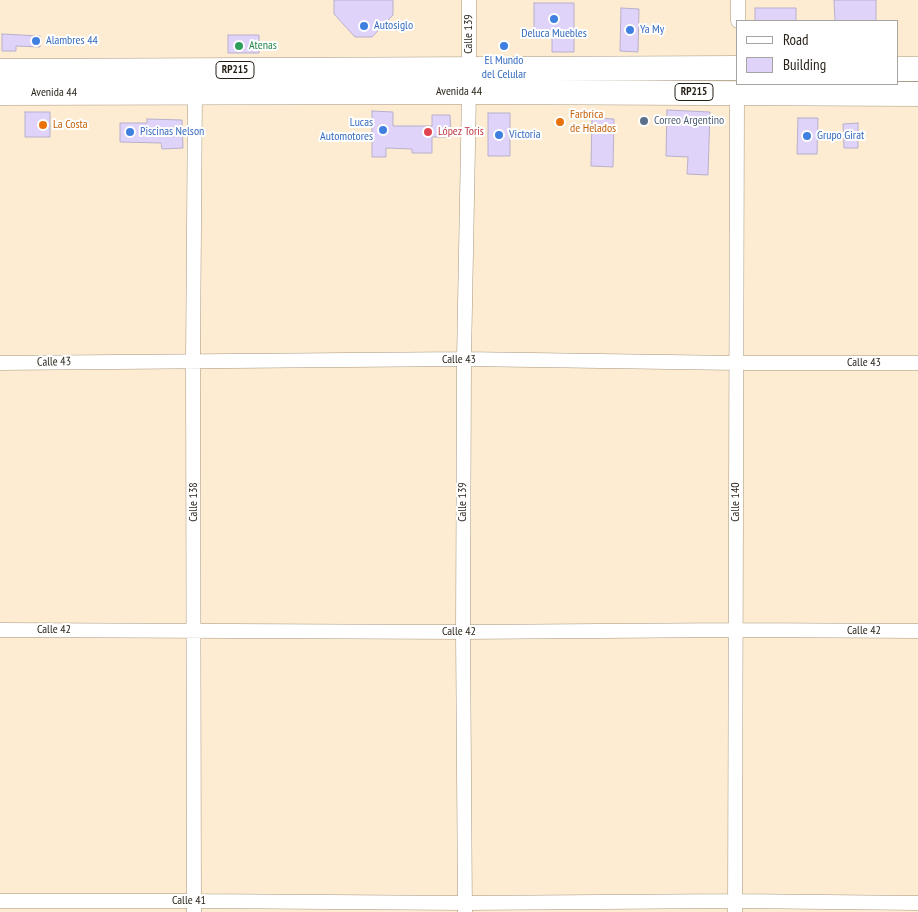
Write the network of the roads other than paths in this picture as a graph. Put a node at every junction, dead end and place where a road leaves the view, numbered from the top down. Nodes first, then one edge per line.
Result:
1 (469, 0) edge
2 (738, 0) edge
3 (738, 20) edge
4 (736, 68) edge
5 (898, 69) edge
6 (918, 69) edge
7 (0, 71) edge
8 (469, 80) junction
9 (195, 92) junction
10 (738, 92) junction
11 (0, 93) edge
12 (918, 94) edge
13 (464, 360) junction
14 (193, 361) junction
15 (0, 363) edge
16 (736, 363) junction
17 (918, 363) edge
18 (0, 630) edge
19 (736, 630) junction
20 (194, 631) junction
21 (918, 631) edge
22 (463, 632) junction
23 (0, 902) edge
24 (918, 903) edge
25 (194, 906) edge
26 (735, 906) edge
27 (465, 907) edge

1 - 8 street, Calle 139
2 - 3 street
4 - 8 highway, Avenida 44 / RP215
5 - 6 highway
7 - 8 highway, Avenida 44 / RP215
8 - 9 highway, Avenida 44 / RP215
8 - 10 highway, Avenida 44 / RP215
8 - 13 street, Calle 139
9 - 11 highway, Avenida 44 / RP215
9 - 14 street, Calle 138
10 - 12 highway, Avenida 44 / RP215
10 - 16 street, Calle 140
13 - 14 street, Calle 43
13 - 16 street, Calle 43
13 - 22 street, Calle 139
14 - 15 street, Calle 43
14 - 20 street, Calle 138
16 - 17 street, Calle 43
16 - 19 street, Calle 140
18 - 20 street, Calle 42
19 - 21 street, Calle 42
19 - 22 street, Calle 42
19 - 26 street, Calle 140
20 - 22 street, Calle 42
20 - 25 street, Calle 138
22 - 27 street, Calle 139
23 - 25 street, Calle 41
24 - 26 street, Calle 41
25 - 27 street, Calle 41
26 - 27 street, Calle 41

